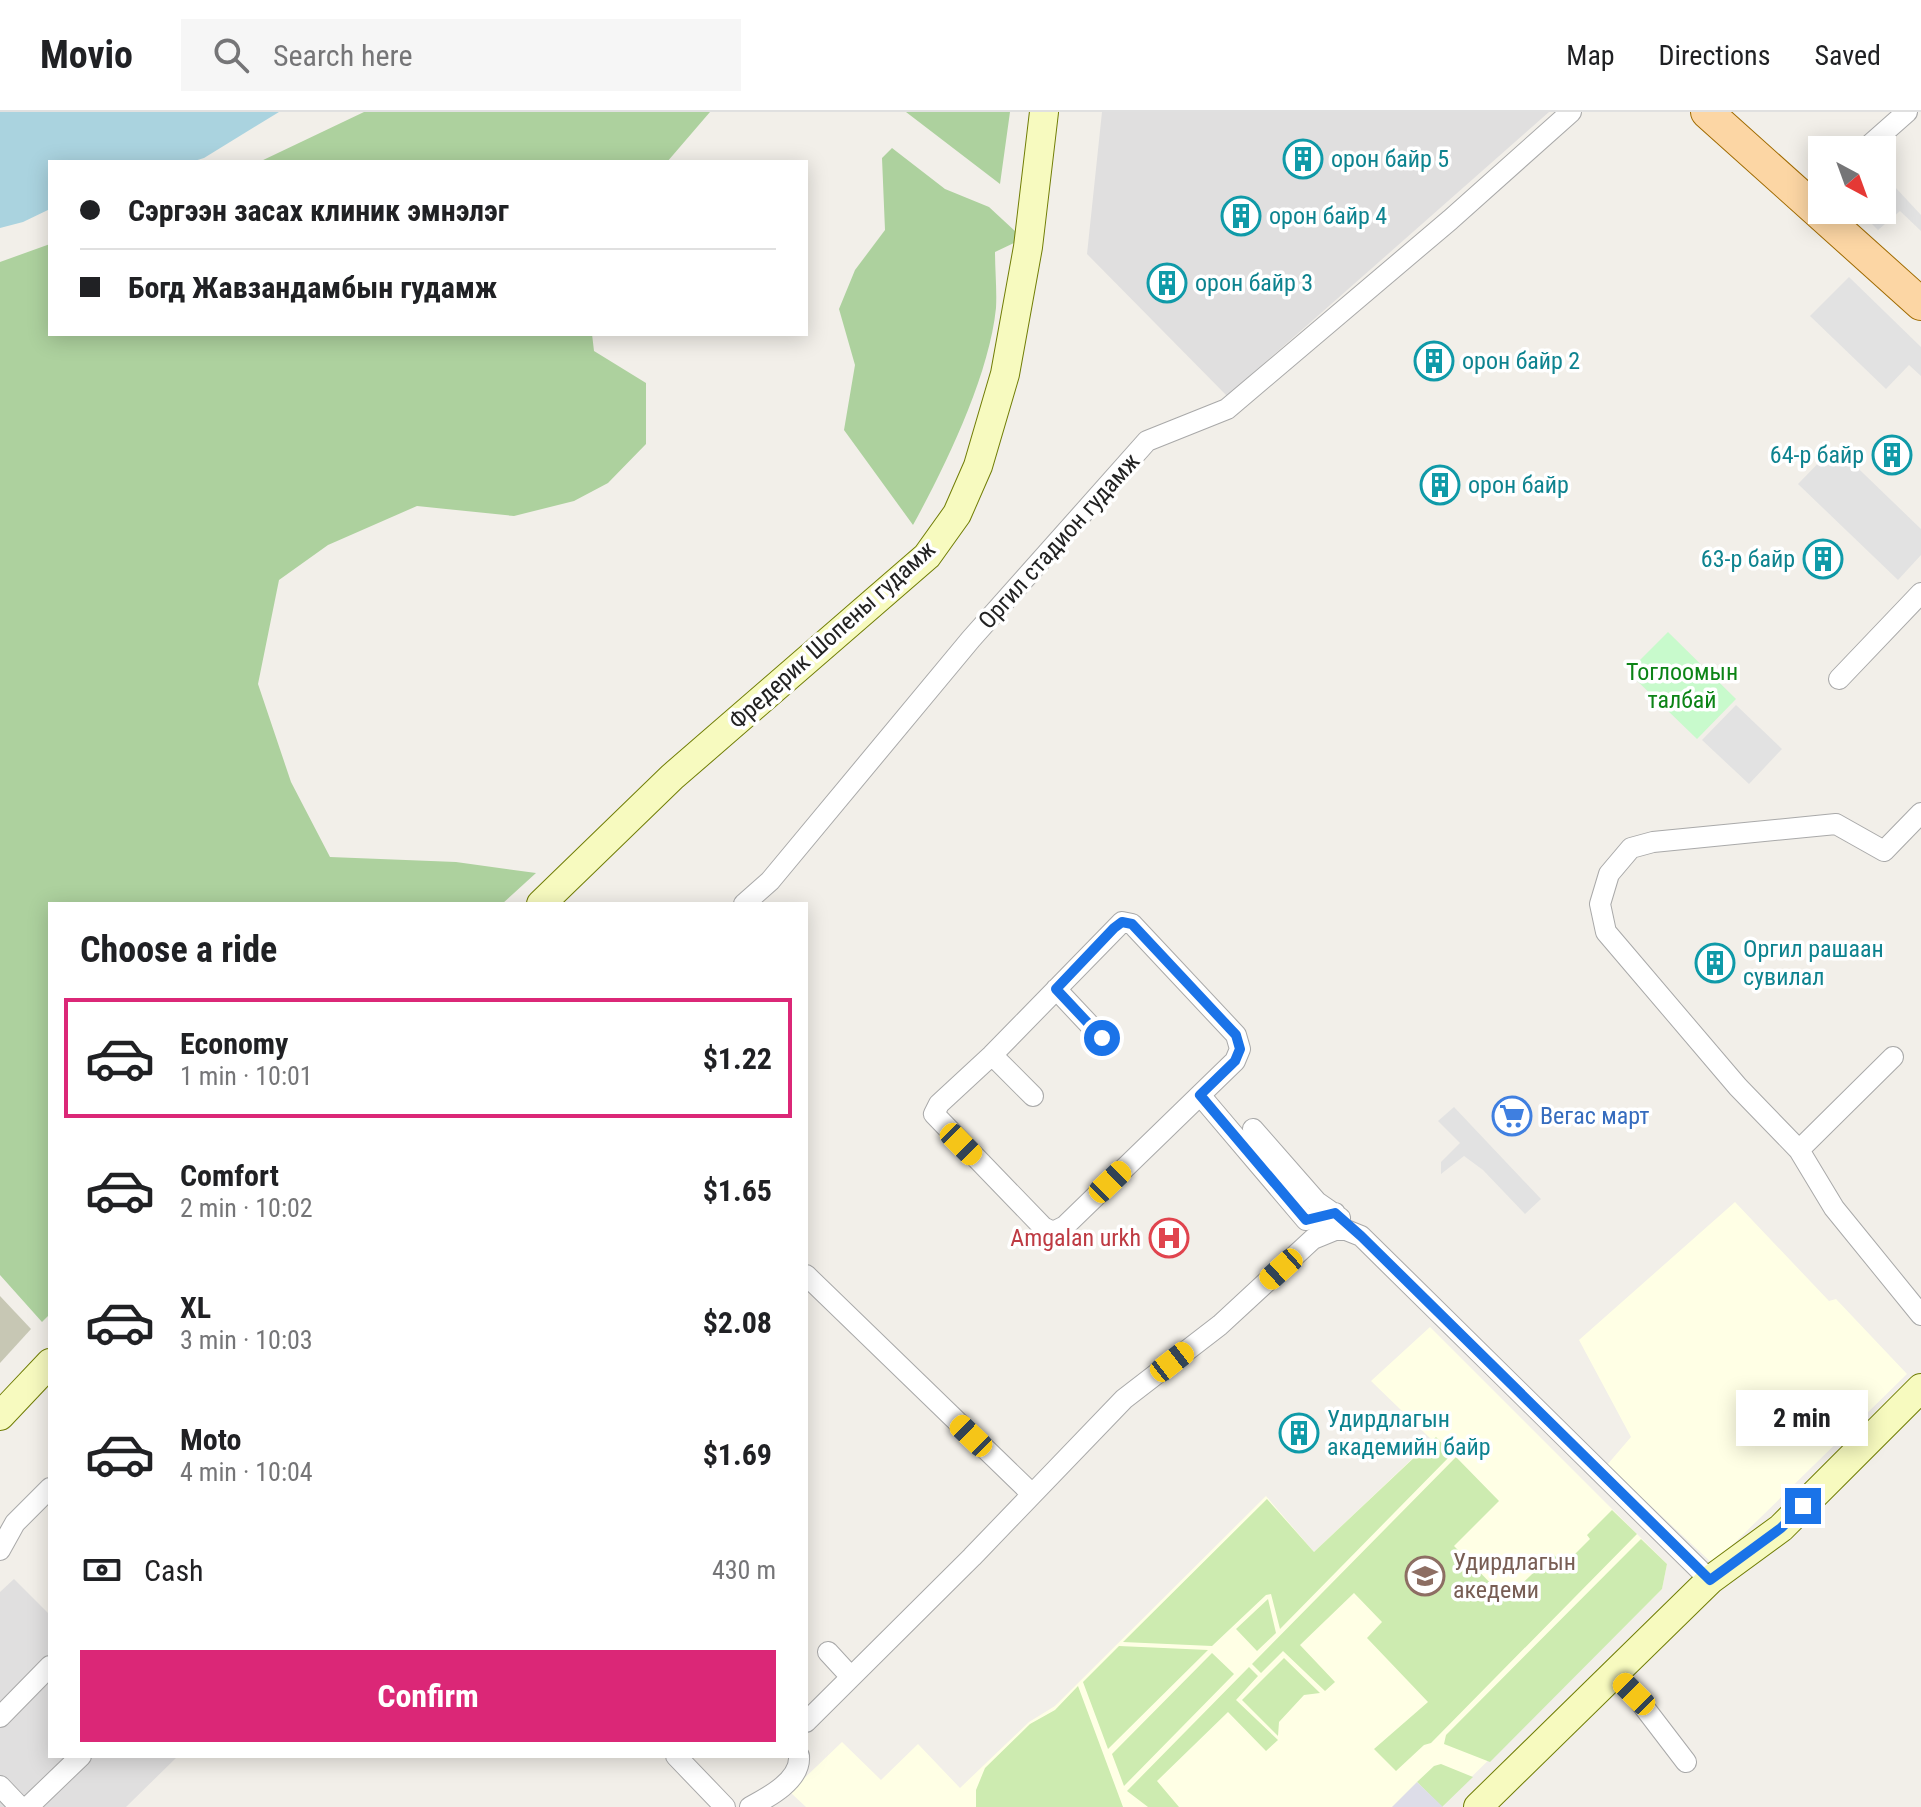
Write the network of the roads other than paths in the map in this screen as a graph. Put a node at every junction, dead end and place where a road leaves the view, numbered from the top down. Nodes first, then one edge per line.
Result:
1 (1044, 112) edge
2 (1571, 112) edge
3 (1707, 112) edge
4 (1907, 112) edge
5 (1880, 136) edge
6 (1808, 188) edge
7 (1844, 224) edge
8 (1921, 304) edge
9 (1921, 593) edge
10 (1839, 679) dead end
11 (1921, 813) edge
12 (543, 902) edge
13 (746, 902) edge
14 (1056, 989) junction
15 (1102, 1038) dead end
16 (992, 1055) junction
17 (1893, 1057) dead end
18 (1200, 1095) junction
19 (1033, 1096) dead end
20 (1253, 1129) dead end
21 (1799, 1150) junction
22 (1335, 1213) junction
23 (1361, 1236) junction
24 (808, 1277) edge
25 (1921, 1315) edge
26 (48, 1365) edge
27 (1921, 1388) edge
28 (0, 1416) edge
29 (48, 1490) edge
30 (1032, 1494) junction
31 (0, 1550) edge
32 (1710, 1580) junction
33 (828, 1652) dead end
34 (48, 1668) edge
35 (1615, 1676) junction
36 (851, 1677) junction
37 (0, 1717) edge
38 (808, 1720) edge
39 (79, 1758) edge
40 (678, 1758) edge
41 (799, 1758) edge
42 (1686, 1762) dead end
43 (0, 1786) edge
44 (20, 1807) edge
45 (28, 1807) edge
46 (725, 1807) edge
47 (750, 1807) edge
48 (1478, 1807) edge

1 - 12 street, Фредерик Шопены гудамж
2 - 13 street, Оргил стадион гудамж
3 - 6 main road
4 - 5 street
7 - 8 main road
9 - 10 street
11 - 21 street
14 - 15 street
14 - 16 street
14 - 18 street
16 - 18 street
16 - 19 street
17 - 21 street
18 - 22 street
20 - 22 street
21 - 25 street
22 - 23 street
23 - 30 street
23 - 32 street
24 - 30 street
26 - 28 street
27 - 32 street
29 - 31 street
30 - 36 street
32 - 35 street
33 - 36 street
34 - 37 street
35 - 42 street
35 - 48 street
36 - 38 street
39 - 45 street
40 - 46 street
41 - 47 street
43 - 44 street

